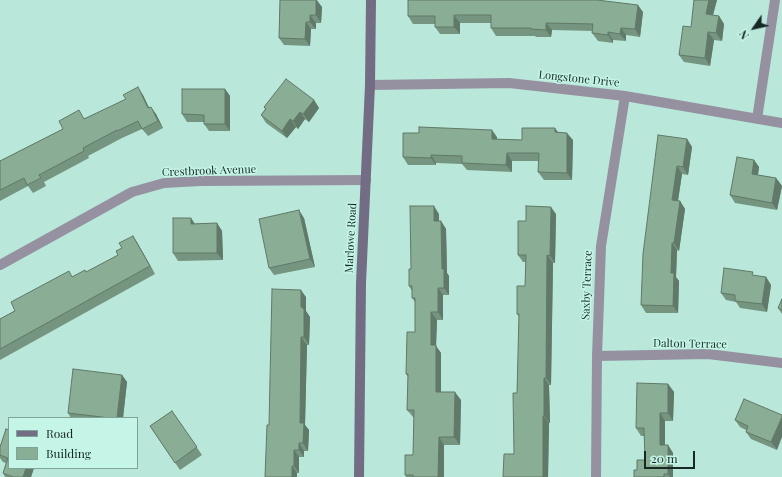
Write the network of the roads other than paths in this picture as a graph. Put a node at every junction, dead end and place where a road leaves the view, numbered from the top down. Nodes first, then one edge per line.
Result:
1 (371, 0) edge
2 (774, 0) edge
3 (370, 85) junction
4 (625, 96) junction
5 (757, 119) junction
6 (782, 123) edge
7 (366, 180) junction
8 (0, 265) edge
9 (597, 356) junction
10 (782, 363) edge
11 (359, 477) edge
12 (596, 477) edge

1 - 3 street, Marlowe Road
2 - 5 street
3 - 4 street, Longstone Drive
3 - 7 street, Marlowe Road
4 - 5 street, Longstone Drive
4 - 9 street, Saxby Terrace
5 - 6 street, Longstone Drive
7 - 8 street, Crestbrook Avenue
7 - 11 street, Marlowe Road
9 - 10 street, Dalton Terrace
9 - 12 street, Saxby Terrace

